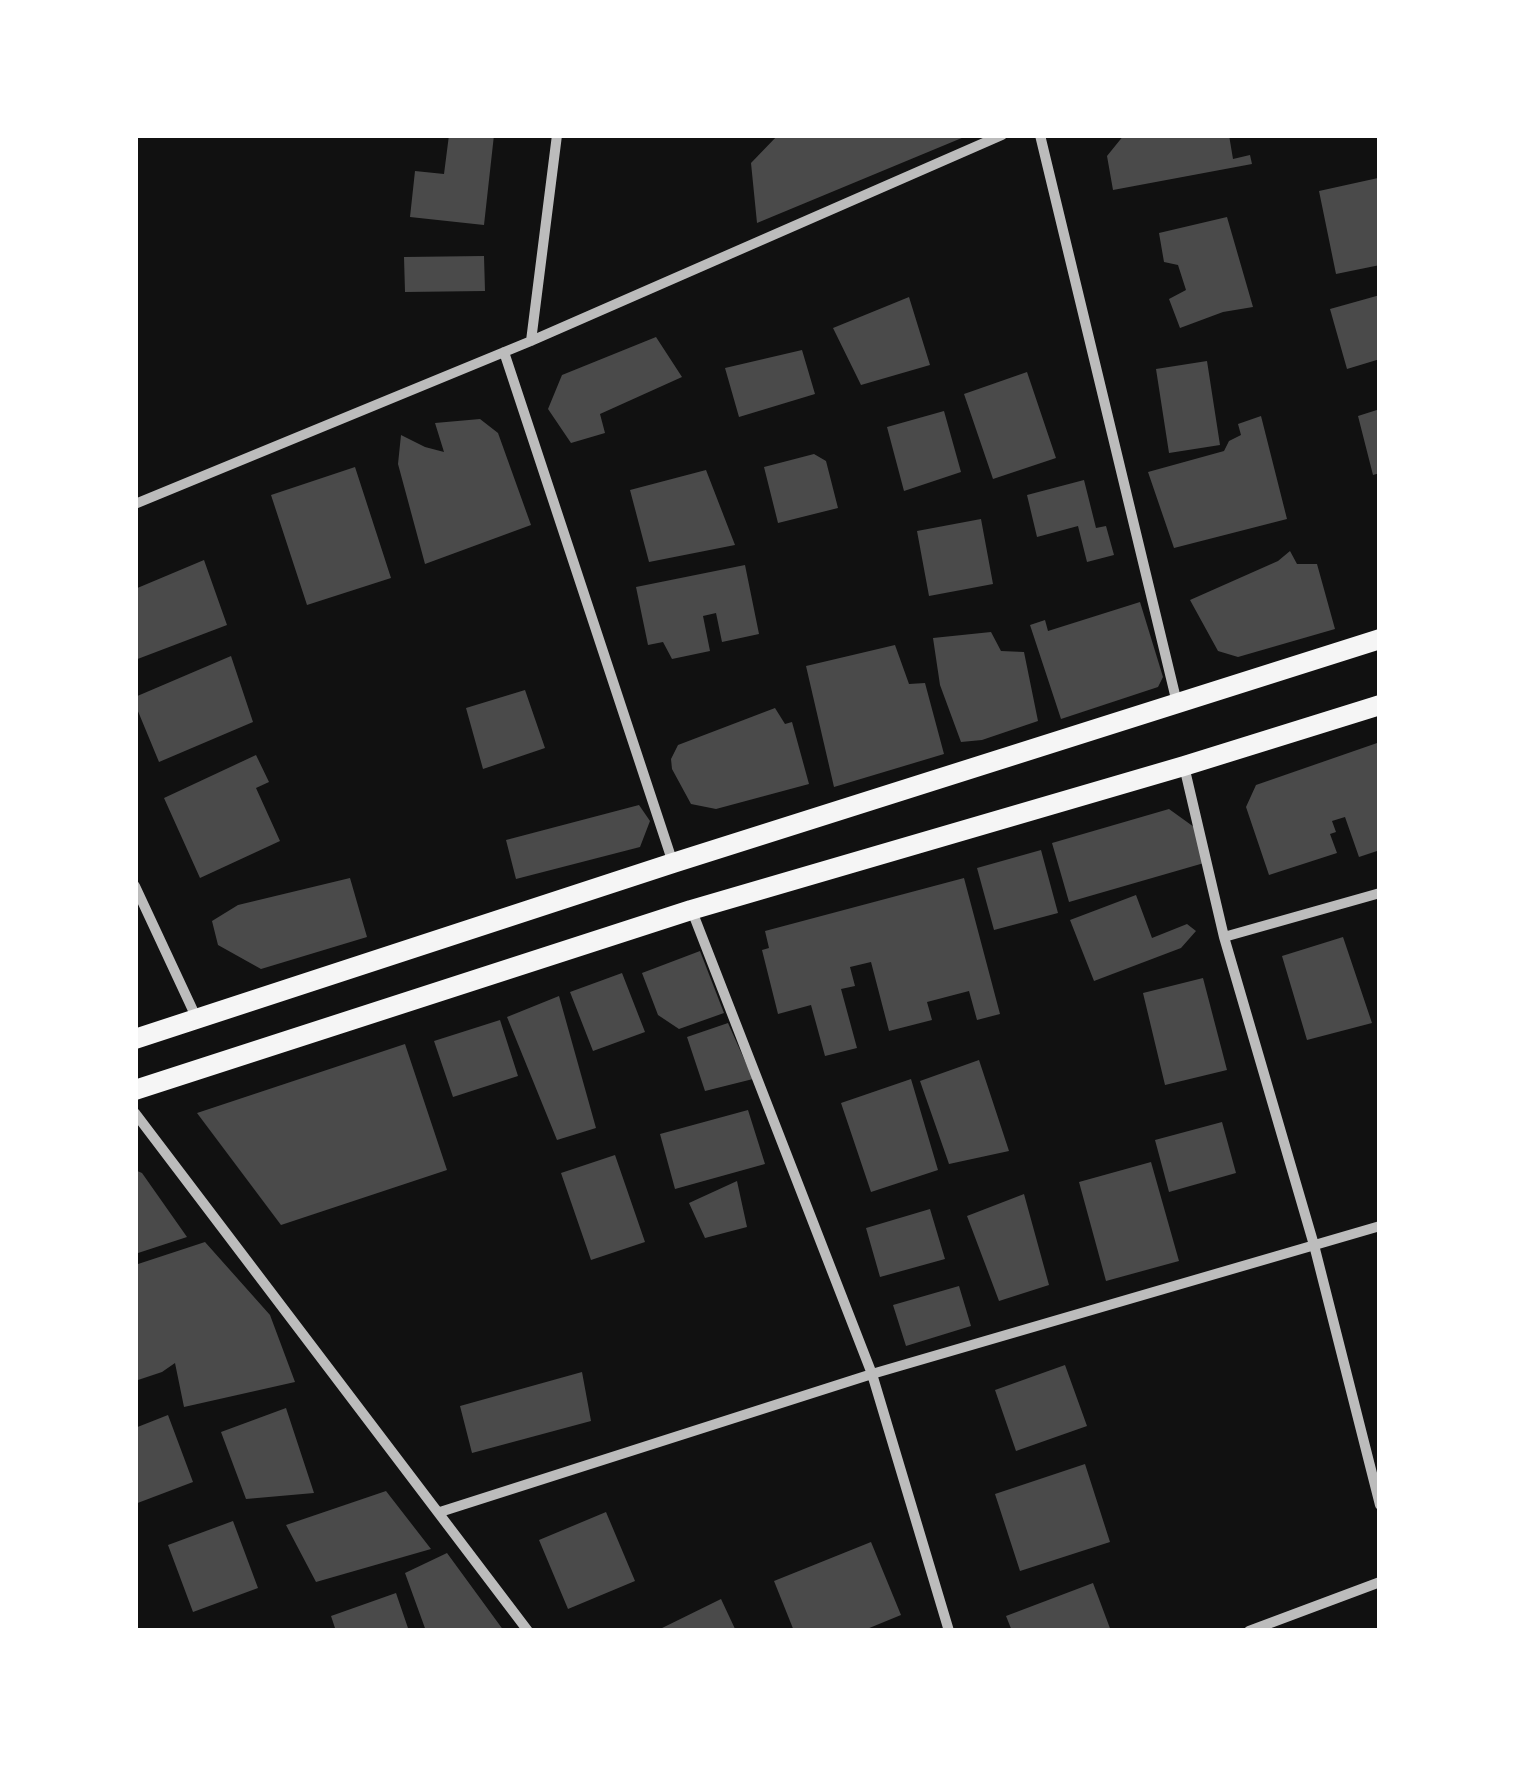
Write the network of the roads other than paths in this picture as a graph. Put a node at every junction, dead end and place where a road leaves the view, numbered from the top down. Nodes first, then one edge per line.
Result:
1 (557, 135) edge
2 (1002, 135) edge
3 (1040, 135) edge
4 (530, 341) junction
5 (504, 352) junction
6 (135, 504) edge
7 (1380, 640) edge
8 (1178, 704) junction
9 (1380, 705) edge
10 (1184, 766) junction
11 (673, 862) junction
12 (135, 886) edge
13 (1380, 894) edge
14 (691, 910) junction
15 (1224, 937) junction
16 (198, 1019) junction
17 (135, 1039) edge
18 (135, 1090) edge
19 (135, 1113) edge
20 (1380, 1226) edge
21 (1314, 1245) junction
22 (872, 1374) junction
23 (1380, 1505) edge
24 (440, 1512) junction
25 (1380, 1582) edge
26 (528, 1631) edge
27 (949, 1631) edge
28 (1249, 1631) edge

1 - 4 street
2 - 4 street
3 - 8 street
4 - 5 street
5 - 6 street
5 - 11 street
7 - 8 main road
8 - 11 main road
9 - 10 main road
10 - 14 main road
10 - 15 street
11 - 16 main road
12 - 16 street
13 - 15 street
14 - 18 main road
14 - 22 street
15 - 21 street
16 - 17 main road
19 - 24 street
20 - 21 street
21 - 22 street
21 - 23 street
22 - 24 street
22 - 27 street
24 - 26 street
25 - 28 street

